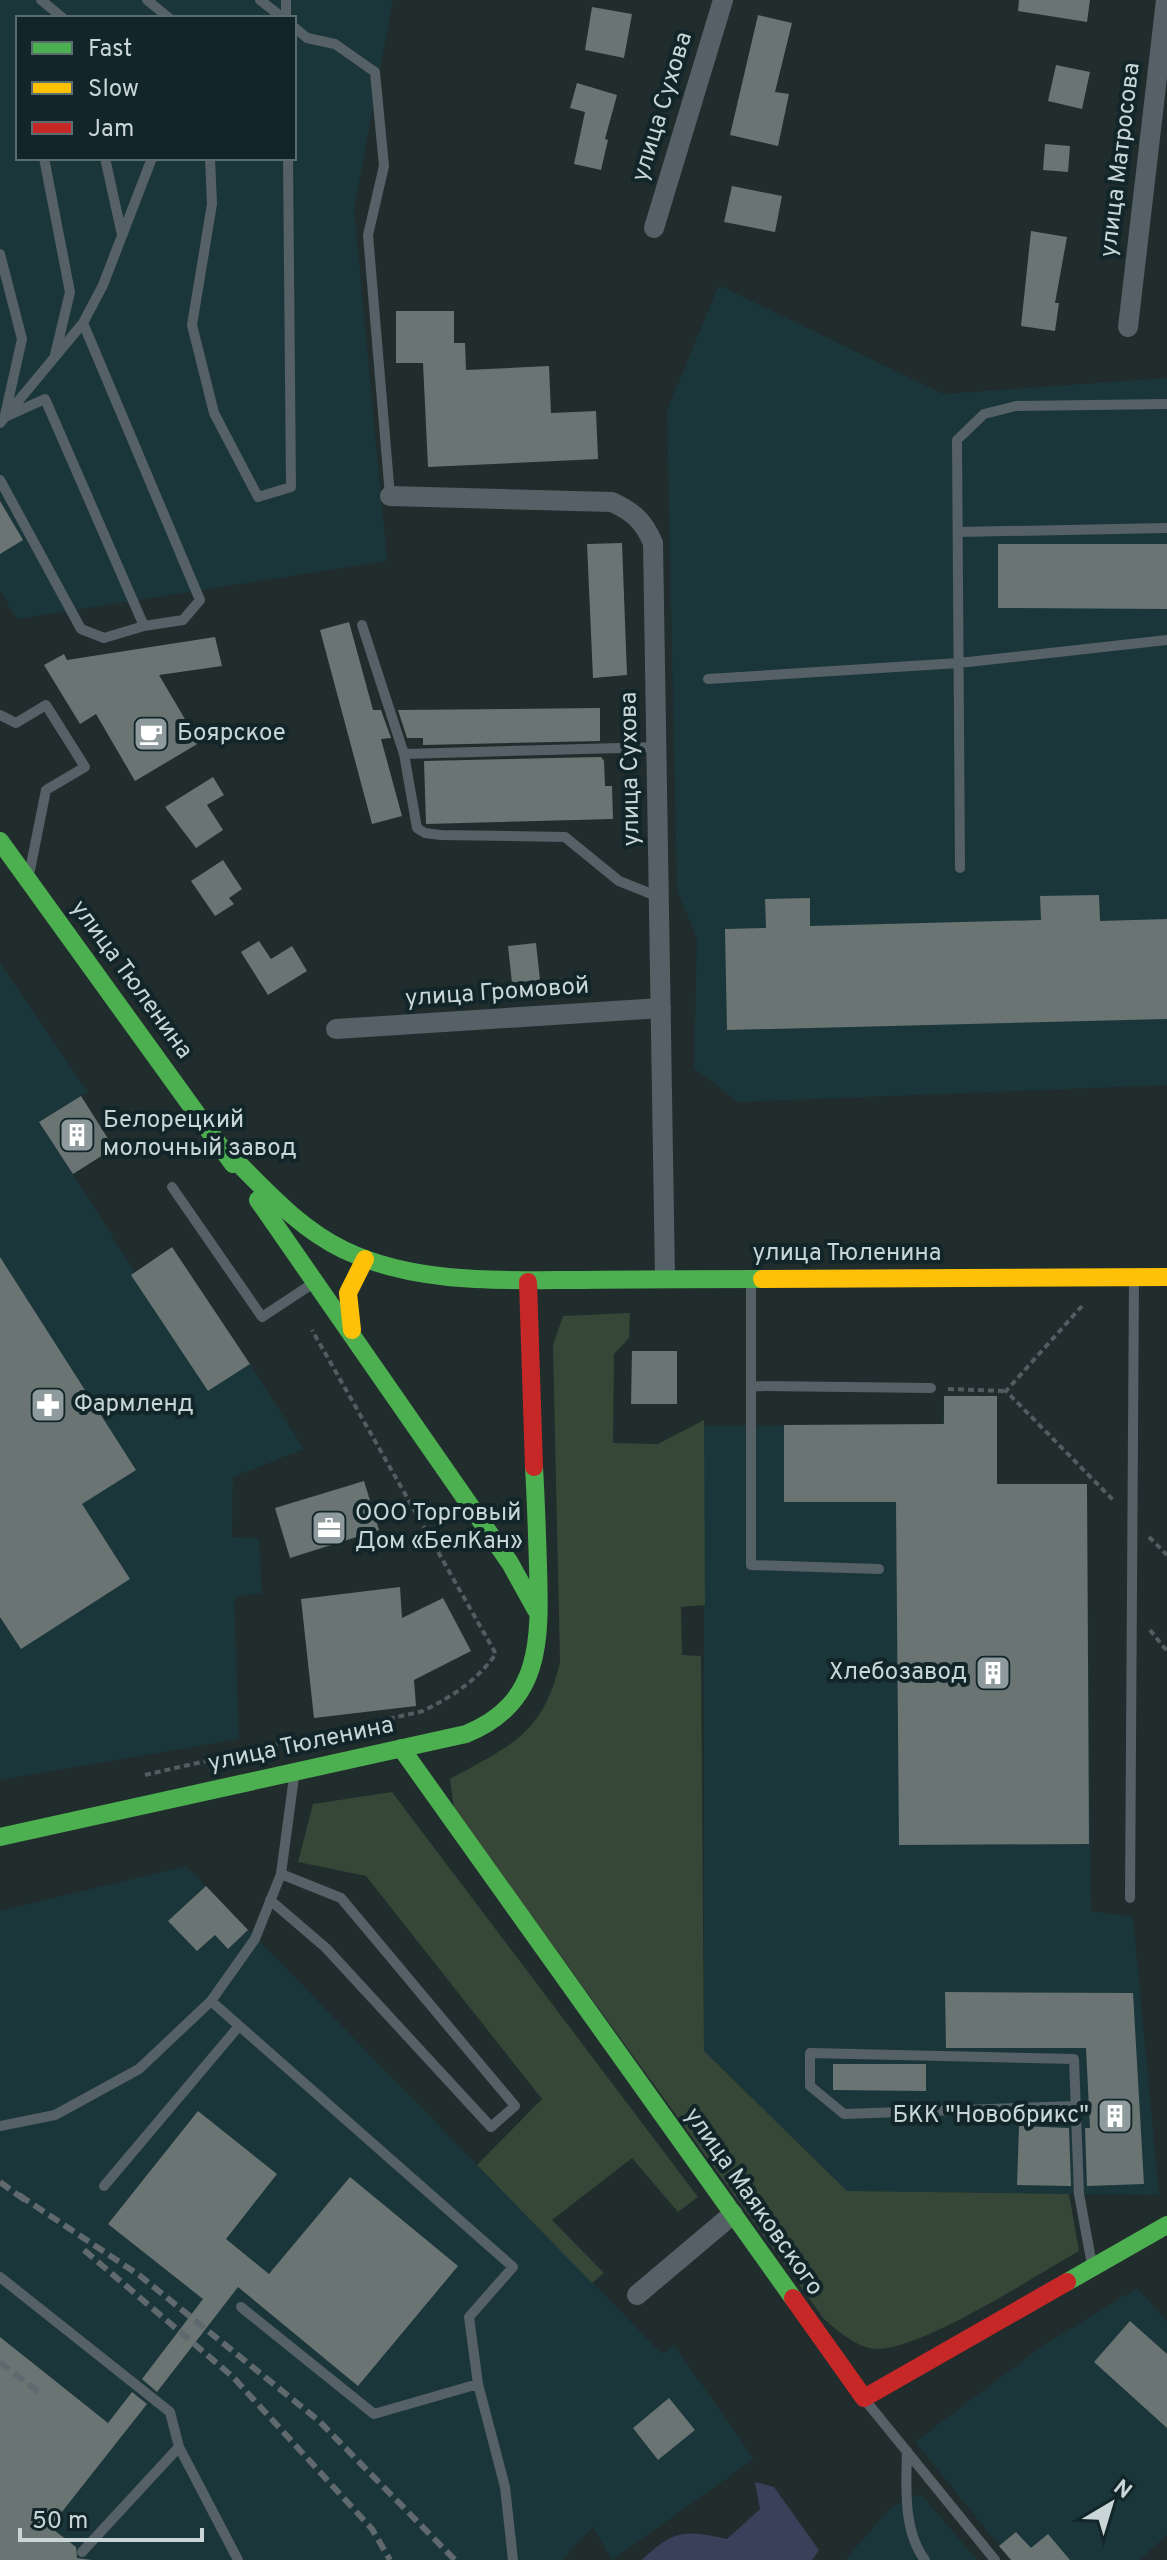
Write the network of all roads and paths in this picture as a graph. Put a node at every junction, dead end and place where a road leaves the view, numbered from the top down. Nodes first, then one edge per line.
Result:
1 (41, 0) edge
2 (147, 0) edge
3 (260, 0) edge
4 (723, 0) edge
5 (1166, 0) edge
6 (61, 16) edge
7 (167, 16) edge
8 (281, 16) edge
9 (296, 29) edge
10 (44, 160) edge
11 (105, 160) edge
12 (151, 160) edge
13 (210, 160) edge
14 (288, 160) edge
15 (654, 228) dead end
16 (122, 237) junction
17 (0, 254) edge
18 (83, 323) junction
19 (1128, 327) dead end
20 (54, 357) junction
21 (1167, 404) edge
22 (2, 420) edge
23 (0, 480) edge
24 (390, 496) joint
25 (1167, 528) edge
26 (958, 532) junction
27 (362, 625) dead end
28 (144, 626) junction
29 (1167, 640) edge
30 (959, 663) junction
31 (708, 679) dead end
32 (0, 715) edge
33 (657, 747) junction
34 (404, 754) junction
35 (0, 841) edge
36 (960, 868) dead end
37 (28, 879) junction
38 (659, 897) junction
39 (661, 1008) junction
40 (336, 1029) dead end
41 (223, 1148) junction
42 (172, 1187) dead end
43 (365, 1259) junction
44 (1134, 1277) junction
45 (1167, 1277) edge
46 (665, 1278) junction
47 (751, 1278) junction
48 (528, 1282) junction
49 (314, 1283) junction
50 (294, 1296) junction
51 (1082, 1306) dead end
52 (356, 1345) junction
53 (751, 1386) junction
54 (931, 1388) joint
55 (1006, 1391) junction
56 (1132, 1520) junction
57 (1167, 1555) edge
58 (879, 1569) dead end
59 (540, 1617) junction
60 (401, 1748) junction
61 (295, 1771) junction
62 (132, 1778) dead end
63 (0, 1837) edge
64 (281, 1874) junction
65 (1130, 1898) dead end
66 (270, 1900) junction
67 (211, 2001) junction
68 (239, 2026) junction
69 (1075, 2106) junction
70 (0, 2126) edge
71 (104, 2186) dead end
72 (733, 2214) junction
73 (1167, 2225) edge
74 (1092, 2267) junction
75 (0, 2277) edge
76 (637, 2295) dead end
77 (241, 2307) dead end
78 (478, 2384) junction
79 (864, 2398) junction
80 (179, 2447) junction
81 (907, 2451) junction
82 (82, 2552) dead end
83 (919, 2558) edge
84 (238, 2560) edge
85 (513, 2560) edge
86 (995, 2560) edge

1 - 6 lane
2 - 7 lane
3 - 8 lane
4 - 15 street, улица Сухова
5 - 19 street, улица Матросова
9 - 24 lane
10 - 20 lane
11 - 16 lane
12 - 16 lane
13 - 14 lane
16 - 18 lane
17 - 22 lane
18 - 20 lane
18 - 28 lane
20 - 22 lane
21 - 26 lane
22 - 28 lane
23 - 28 lane
24 - 33 street, улица Сухова
25 - 26 lane
26 - 30 lane
27 - 34 lane
29 - 30 lane
30 - 31 lane
30 - 36 lane
32 - 37 lane
33 - 34 lane
33 - 38 street, улица Сухова
34 - 38 lane
35 - 37 street, улица Тюленина
37 - 41 street, улица Тюленина
38 - 39 street, улица Сухова
39 - 40 street, улица Громовой
39 - 46 street, улица Сухова
41 - 43 street, улица Тюленина
41 - 49 street, улица Тюленина
42 - 50 lane
43 - 48 street, улица Тюленина
43 - 52 street
44 - 45 street, улица Тюленина
44 - 47 street, улица Тюленина
44 - 56 lane
46 - 47 street, улица Тюленина
46 - 48 street, улица Тюленина
47 - 53 lane
48 - 59 street, улица Тюленина
49 - 50 lane
49 - 52 street, улица Тюленина
50 - 62 path
51 - 55 path
52 - 59 street, улица Тюленина
53 - 54 lane
53 - 58 lane
54 - 55 path
55 - 56 path
56 - 57 path
56 - 65 lane
59 - 60 street, улица Тюленина
60 - 61 street, улица Тюленина
60 - 72 street, улица Маяковского
61 - 63 street, улица Тюленина
61 - 64 lane
64 - 66 lane
64 - 66 lane
66 - 67 lane
67 - 68 lane
67 - 70 lane
68 - 71 lane
68 - 78 lane
69 - 69 lane
69 - 74 lane
72 - 76 street
72 - 79 street, улица Маяковского
73 - 74 street
74 - 79 street
75 - 80 lane
77 - 78 lane
78 - 85 lane
79 - 81 lane
80 - 82 lane
80 - 84 lane
81 - 83 lane
81 - 86 lane

